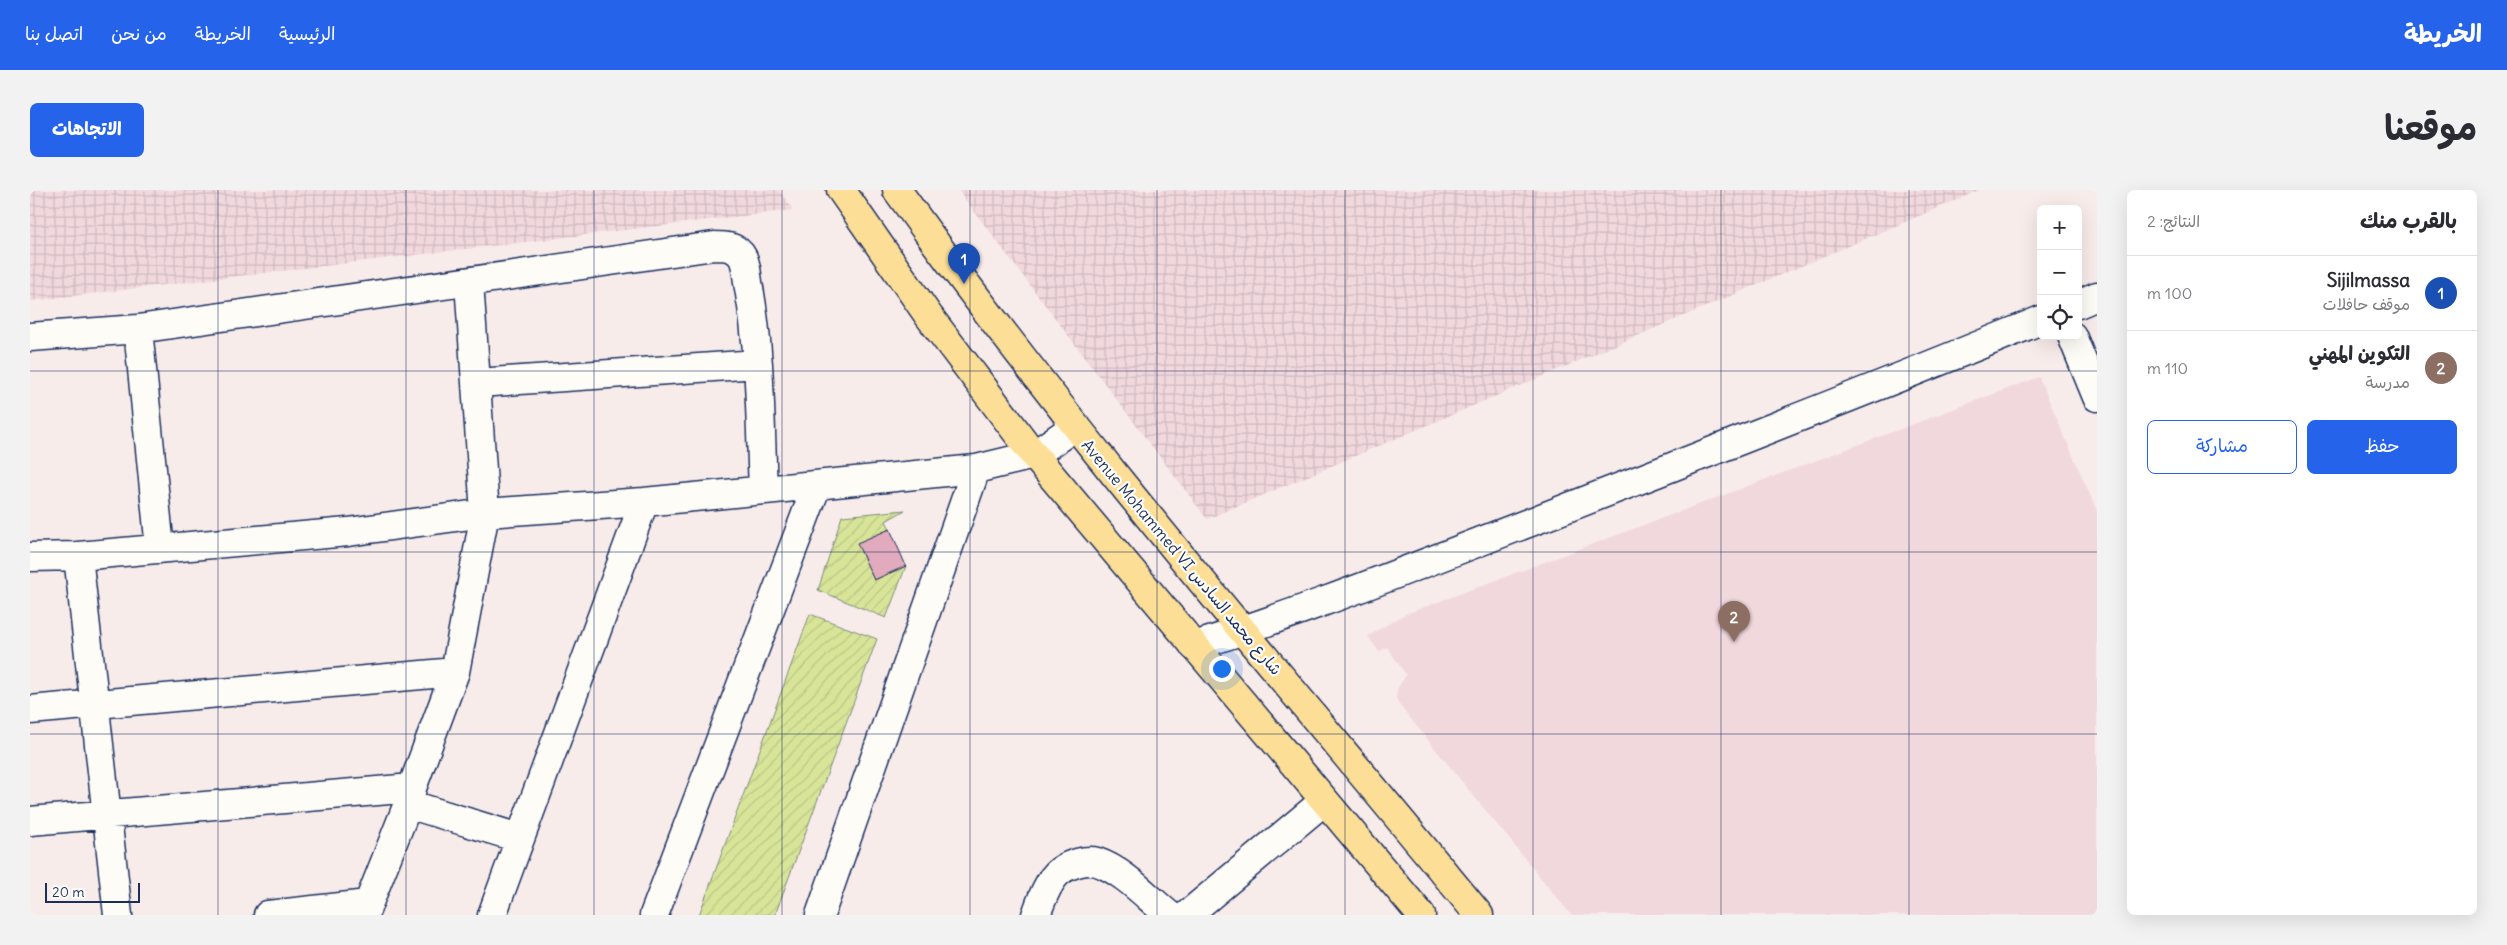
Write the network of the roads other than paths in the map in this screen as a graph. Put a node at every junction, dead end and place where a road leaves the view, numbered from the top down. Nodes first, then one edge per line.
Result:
1 (841, 190) edge
2 (897, 190) edge
3 (469, 282) junction
4 (2097, 296) edge
5 (2082, 302) edge
6 (2037, 322) edge
7 (138, 330) junction
8 (30, 337) edge
9 (2074, 340) edge
10 (758, 364) junction
11 (477, 383) junction
12 (2097, 397) edge
13 (1074, 427) junction
14 (1034, 455) junction
15 (976, 469) junction
16 (817, 485) junction
17 (763, 490) junction
18 (644, 502) junction
19 (485, 513) junction
20 (160, 549) junction
21 (78, 556) junction
22 (30, 557) edge
23 (1244, 631) junction
24 (1194, 646) junction
25 (455, 672) junction
26 (94, 705) junction
27 (30, 710) edge
28 (410, 796) junction
29 (1324, 801) junction
30 (106, 816) junction
31 (30, 821) edge
32 (519, 838) junction
33 (366, 910) edge
34 (118, 915) edge
35 (268, 915) edge
36 (492, 915) edge
37 (654, 915) edge
38 (820, 915) edge
39 (1036, 915) edge
40 (1169, 915) edge
41 (1187, 915) edge
42 (1421, 915) edge
43 (1479, 915) edge

1 - 14 main road
2 - 13 main road, Avenue Mohammed VI شارع محمد السادس
3 - 7 street
3 - 10 street
3 - 11 street
4 - 5 street
6 - 23 street
7 - 8 street
7 - 20 street
9 - 12 street
10 - 11 street
10 - 17 street
11 - 19 street
13 - 14 street
13 - 23 main road, Avenue Mohammed VI شارع محمد السادس
14 - 15 street
14 - 24 main road
15 - 16 street
15 - 38 street
16 - 17 street
16 - 37 street
17 - 18 street
18 - 19 street
18 - 32 street
19 - 20 street
19 - 25 street
20 - 21 street
21 - 22 street
21 - 26 street
23 - 24 street
23 - 43 main road, Avenue Mohammed VI شارع محمد السادس
24 - 29 main road
25 - 26 street
25 - 28 street
26 - 27 street
26 - 30 street
28 - 30 street
28 - 32 street
28 - 33 street
29 - 41 street
29 - 42 main road
30 - 31 street
30 - 34 street
32 - 36 street
33 - 35 street
39 - 40 street

